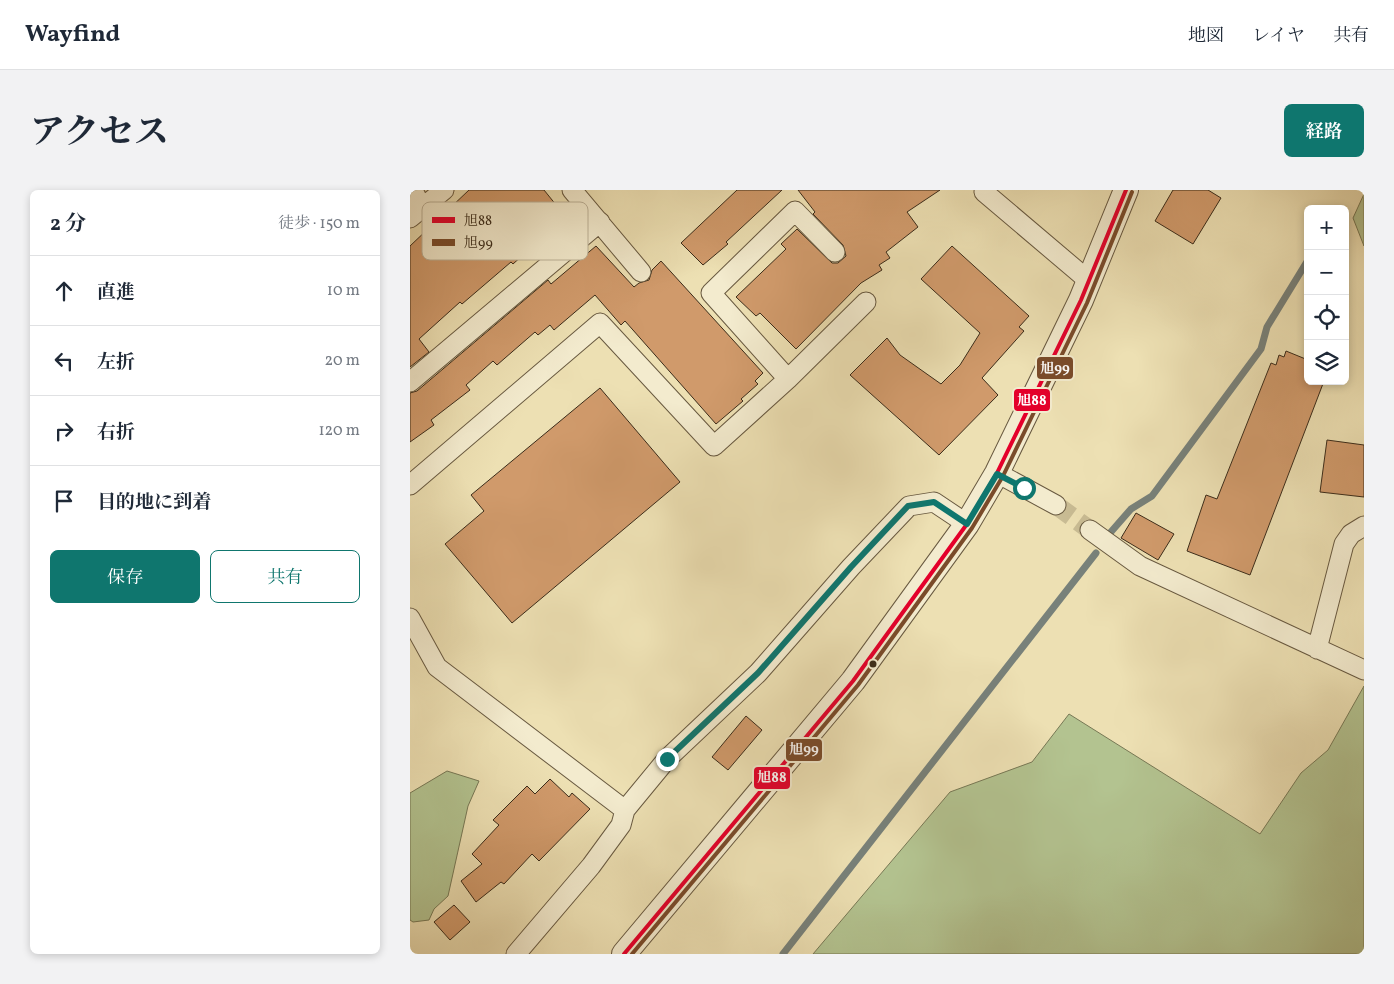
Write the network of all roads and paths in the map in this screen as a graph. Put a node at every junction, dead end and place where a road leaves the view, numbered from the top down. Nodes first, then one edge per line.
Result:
1 (413, 190) edge
2 (444, 190) edge
3 (572, 190) edge
4 (1126, 190) edge
5 (984, 192) dead end
6 (429, 202) edge
7 (582, 202) edge
8 (588, 208) edge
9 (416, 213) edge
10 (600, 222) junction
11 (588, 232) edge
12 (835, 252) dead end
13 (555, 260) edge
14 (641, 272) dead end
15 (1089, 280) junction
16 (866, 302) dead end
17 (788, 379) junction
18 (410, 382) edge
19 (997, 474) junction
20 (412, 476) edge
21 (1056, 504) tunnel mouth
22 (967, 524) junction
23 (1364, 526) edge
24 (1090, 530) tunnel mouth
25 (411, 622) edge
26 (1317, 648) junction
27 (1364, 670) edge
28 (625, 810) junction
29 (516, 954) edge
30 (624, 954) edge

1 - 9 street
2 - 6 street
3 - 7 street
4 - 15 street
5 - 15 street
8 - 10 street
10 - 11 street
10 - 14 street
12 - 17 street
13 - 18 street
15 - 19 street
16 - 17 street
17 - 20 street
19 - 21 street
19 - 22 street
22 - 28 street
22 - 30 street
23 - 26 street
24 - 26 street
25 - 28 street
26 - 27 street
28 - 29 street

